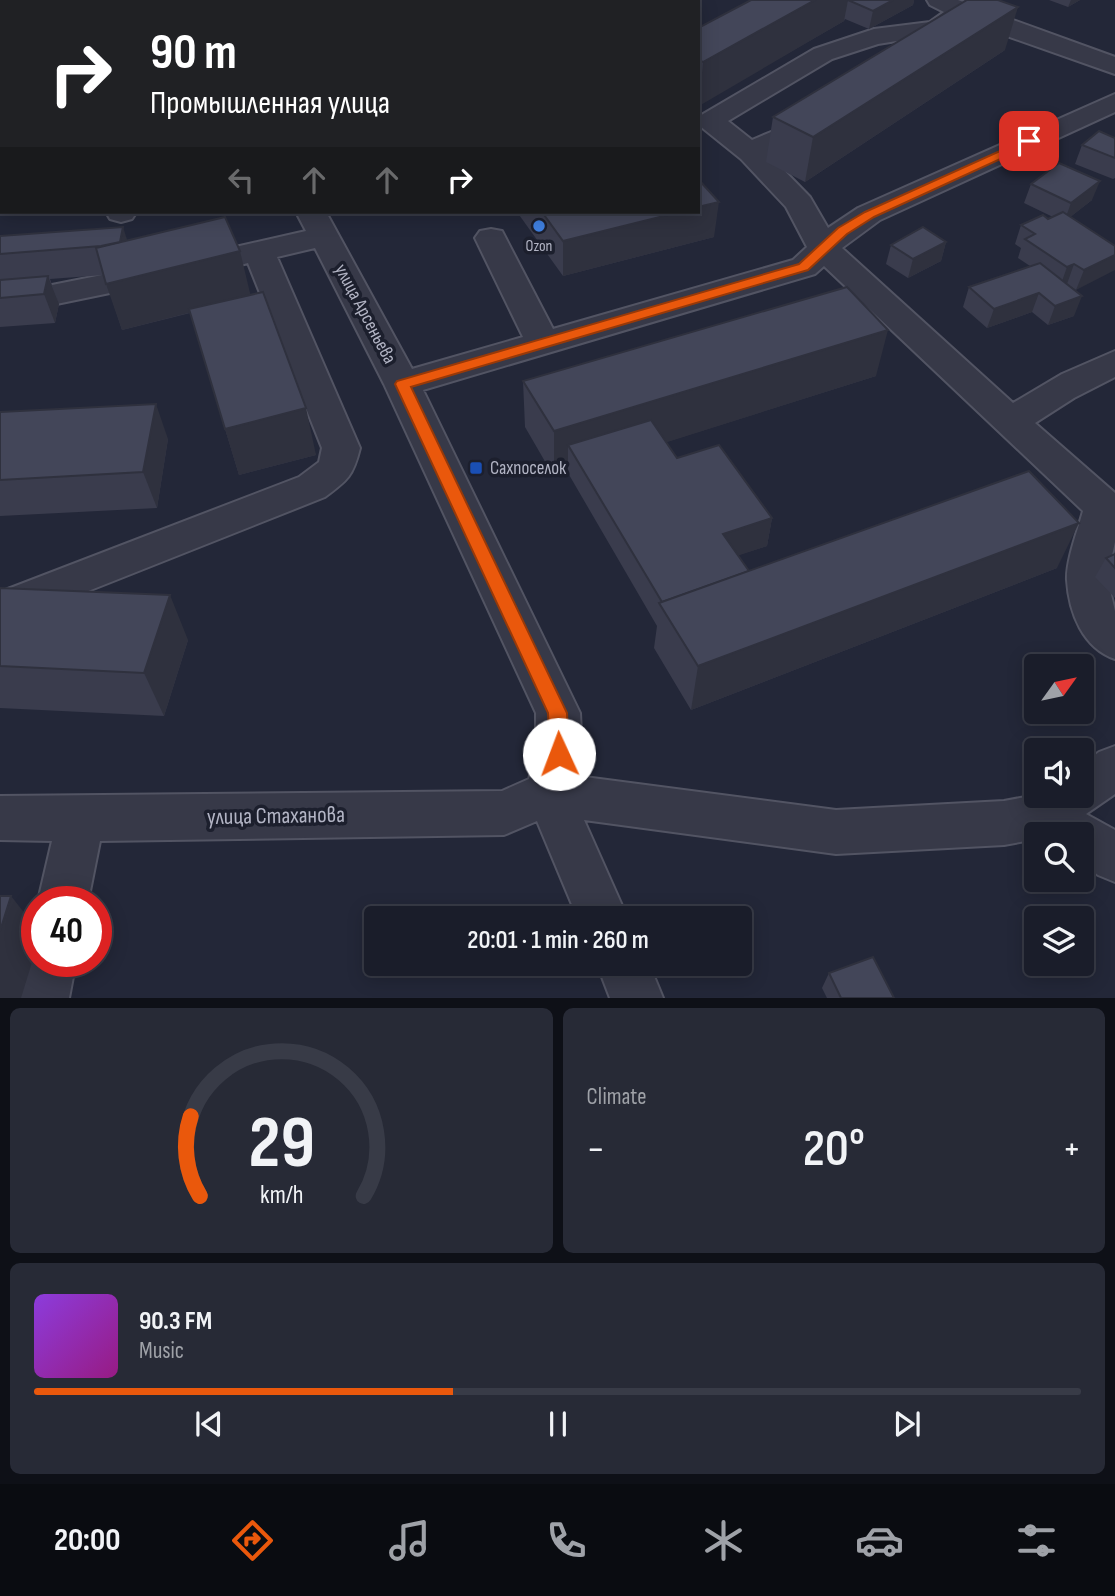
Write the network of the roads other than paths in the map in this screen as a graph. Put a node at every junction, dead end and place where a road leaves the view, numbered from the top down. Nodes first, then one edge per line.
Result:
1 (950, 5) edge
2 (1113, 63) edge
3 (1115, 102) edge
4 (704, 116) edge
5 (794, 126) edge
6 (751, 153) junction
7 (317, 225) edge
8 (491, 238) dead end
9 (824, 249) junction
10 (259, 252) junction
11 (0, 300) edge
12 (543, 343) junction
13 (1115, 363) edge
14 (402, 384) junction
15 (1012, 423) junction
16 (1109, 508) edge
17 (0, 609) edge
18 (1115, 641) edge
19 (1115, 767) edge
20 (548, 793) junction
21 (1074, 814) edge
22 (0, 818) edge
23 (81, 819) junction
24 (1115, 859) edge
25 (66, 886) edge
26 (597, 906) edge
27 (628, 976) edge
28 (47, 977) edge
29 (42, 998) edge
30 (637, 998) edge

1 - 2 street
1 - 4 street
3 - 9 street
4 - 6 street
5 - 6 street
6 - 9 street
7 - 10 street
7 - 14 street, улица Арсеньева
8 - 12 street
9 - 12 street
9 - 15 street
10 - 11 street
10 - 17 street
12 - 14 street
13 - 15 street
14 - 20 street, улица Арсеньева
15 - 16 street
16 - 18 street
19 - 21 street
20 - 21 street
20 - 23 street, улица Стаханова
20 - 26 street
21 - 24 street
22 - 23 street, улица Стаханова
23 - 25 street
27 - 30 street
28 - 29 street

